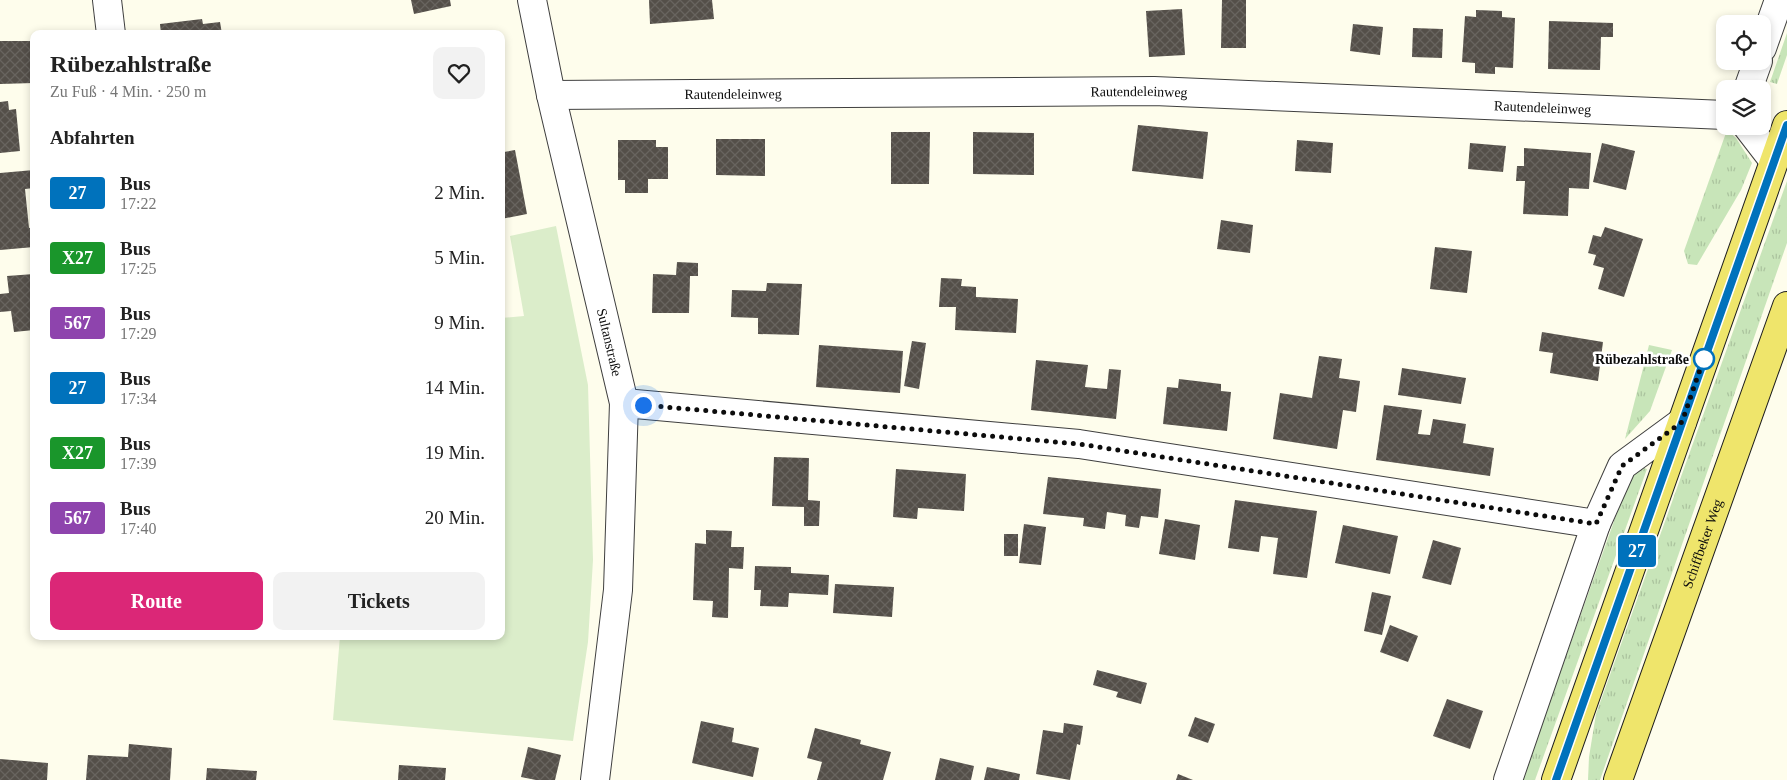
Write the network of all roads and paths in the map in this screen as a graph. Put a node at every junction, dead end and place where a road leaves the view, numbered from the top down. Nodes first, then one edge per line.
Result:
1 (107, 0) edge
2 (532, 0) edge
3 (1779, 0) edge
4 (1771, 23) edge
5 (111, 30) edge
6 (551, 95) junction
7 (1716, 115) edge
8 (1787, 125) edge
9 (1754, 135) edge
10 (1774, 161) junction
11 (1787, 306) edge
12 (624, 403) junction
13 (1682, 422) junction
14 (1596, 524) junction
15 (595, 780) edge
16 (1508, 780) edge
17 (1556, 780) edge
18 (1618, 780) edge

1 - 5 street
2 - 6 street, Sultanstraße
3 - 4 street
6 - 7 street, Rautendeleinweg
6 - 12 street, Sultanstraße
8 - 10 main road
9 - 10 street
10 - 13 main road
11 - 18 main road, Schiffbeker Weg
12 - 14 street
12 - 15 street, Sultanstraße
13 - 14 street
13 - 17 main road
14 - 16 street

